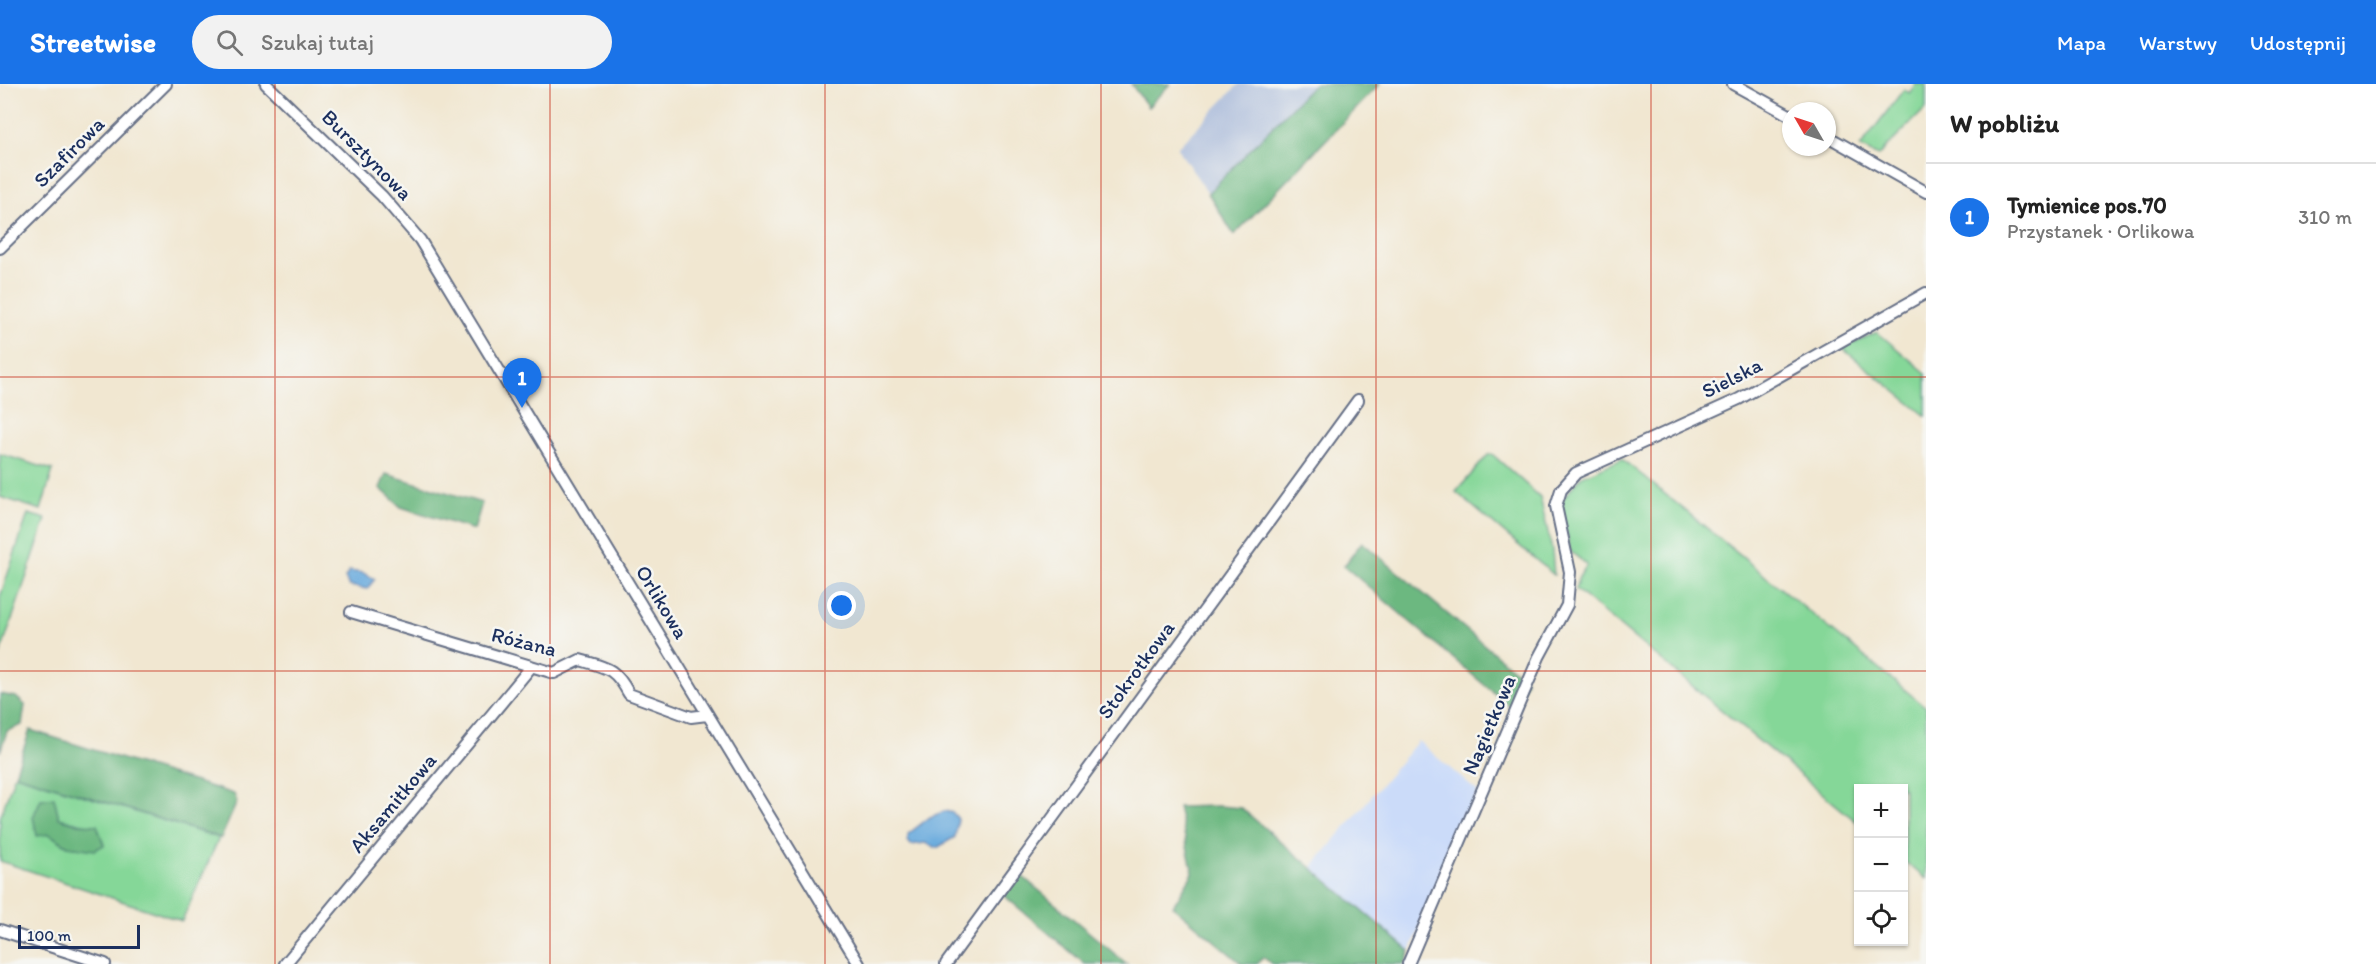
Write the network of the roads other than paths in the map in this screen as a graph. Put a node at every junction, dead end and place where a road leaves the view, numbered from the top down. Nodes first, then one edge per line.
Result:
1 (166, 84) edge
2 (266, 84) edge
3 (1733, 84) edge
4 (1782, 111) edge
5 (1836, 141) edge
6 (1926, 192) edge
7 (0, 248) edge
8 (433, 260) joint
9 (1926, 294) edge
10 (1358, 400) dead end
11 (1558, 495) joint
12 (351, 612) dead end
13 (531, 667) junction
14 (707, 715) junction
15 (0, 930) edge
16 (105, 964) edge
17 (285, 964) edge
18 (859, 964) edge
19 (946, 964) edge
20 (1408, 964) edge

1 - 7 street, Szafirowa
2 - 8 street, Bursztynowa
3 - 4 street
5 - 6 street
8 - 14 street, Orlikowa
9 - 11 street, Sielska
10 - 19 street, Stokrotkowa
11 - 20 street, Nagietkowa
12 - 13 street, Różana
13 - 14 street, Różana
13 - 17 street, Aksamitkowa
14 - 18 street, Orlikowa
15 - 16 street

